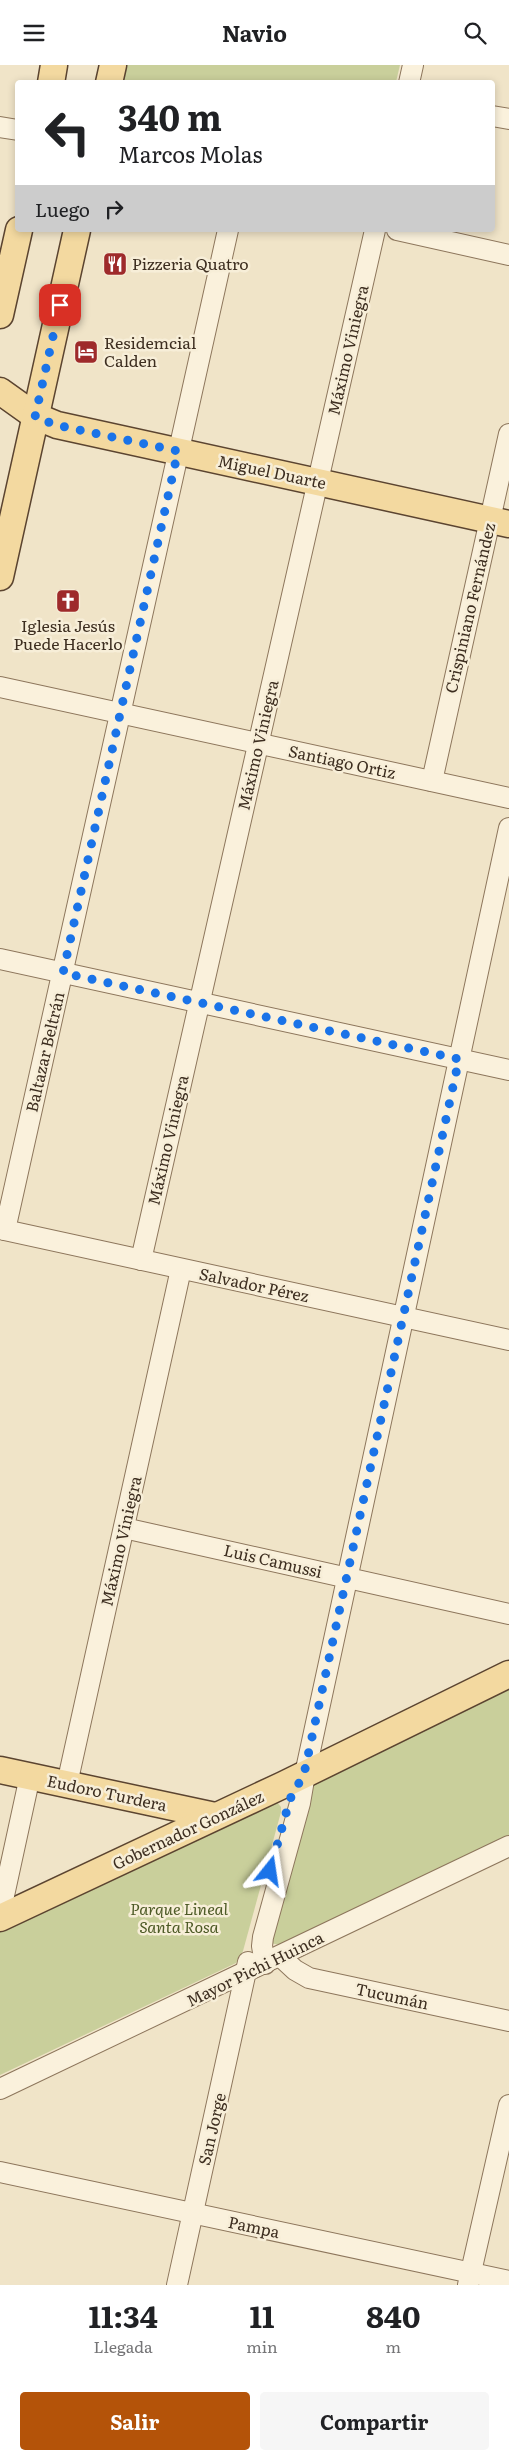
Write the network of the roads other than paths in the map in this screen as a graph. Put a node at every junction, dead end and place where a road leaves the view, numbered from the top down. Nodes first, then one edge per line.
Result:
1 (54, 65) edge
2 (113, 65) edge
3 (413, 65) edge
4 (51, 80) edge
5 (110, 80) edge
6 (410, 80) edge
7 (495, 117) edge
8 (509, 119) edge
9 (0, 127) edge
10 (15, 130) edge
11 (18, 232) edge
12 (77, 232) edge
13 (228, 232) edge
14 (376, 232) edge
15 (406, 232) edge
16 (509, 255) edge
17 (0, 315) edge
18 (0, 391) edge
19 (35, 417) junction
20 (509, 435) edge
21 (178, 451) junction
22 (318, 482) junction
23 (499, 522) edge
24 (0, 577) edge
25 (0, 687) edge
26 (120, 713) junction
27 (258, 743) junction
28 (432, 781) junction
29 (509, 798) edge
30 (509, 829) edge
31 (0, 959) edge
32 (63, 973) junction
33 (199, 1003) junction
34 (459, 1059) junction
35 (509, 1070) edge
36 (3, 1230) edge
37 (141, 1260) junction
38 (181, 1269) junction
39 (403, 1317) junction
40 (509, 1341) edge
41 (124, 1528) junction
42 (347, 1577) junction
43 (509, 1614) edge
44 (509, 1673) edge
45 (0, 1770) edge
46 (304, 1774) junction
47 (30, 1776) junction
48 (67, 1785) junction
49 (215, 1816) junction
50 (509, 1846) edge
51 (0, 1916) edge
52 (264, 1965) junction
53 (509, 2021) edge
54 (0, 2089) edge
55 (509, 2105) edge
56 (0, 2172) edge
57 (193, 2213) junction
58 (470, 2279) edge
59 (509, 2281) edge
60 (177, 2285) edge

1 - 4 main road
2 - 5 main road
3 - 6 street
7 - 8 street
9 - 10 street
11 - 17 main road
12 - 19 main road
13 - 21 street, Baltazar Beltrán
14 - 22 street, Máximo Viniegra
15 - 16 street
18 - 19 main road, Miguel Duarte
19 - 21 main road, Miguel Duarte
19 - 24 main road
20 - 23 street, Crispiniano Fernández
21 - 22 main road, Miguel Duarte
21 - 26 street, Baltazar Beltrán
22 - 23 main road, Miguel Duarte
22 - 27 street, Máximo Viniegra
23 - 28 street, Crispiniano Fernández
25 - 26 street, Santiago Ortiz
26 - 27 street, Santiago Ortiz
26 - 32 street, Baltazar Beltrán
27 - 28 street, Santiago Ortiz
27 - 33 street, Máximo Viniegra
28 - 29 street, Santiago Ortiz
30 - 34 street
31 - 32 street
32 - 33 street
32 - 36 street, Baltazar Beltrán
33 - 34 street
33 - 37 street, Máximo Viniegra
34 - 35 street
34 - 39 street
36 - 37 street, Salvador Pérez
37 - 38 street, Salvador Pérez
38 - 39 street, Salvador Pérez
38 - 41 street, Máximo Viniegra
39 - 40 street, Salvador Pérez
39 - 42 street
41 - 42 street, Luis Camussi
41 - 48 street, Máximo Viniegra
42 - 43 street, Luis Camussi
42 - 46 street
44 - 46 main road, Gobernador González
45 - 47 main road, Eudoro Turdera
46 - 49 main road, Gobernador González
46 - 52 street
47 - 48 main road, Eudoro Turdera
47 - 51 street
48 - 49 main road, Eudoro Turdera
49 - 51 main road, Gobernador González
50 - 52 street, Mayor Pichi Huinca
52 - 53 street, Tucumán
52 - 54 street, Mayor Pichi Huinca
52 - 57 street, San Jorge
55 - 58 street
56 - 57 street, Pampa
57 - 58 street, Pampa
57 - 60 street, San Jorge
58 - 59 street, Pampa

